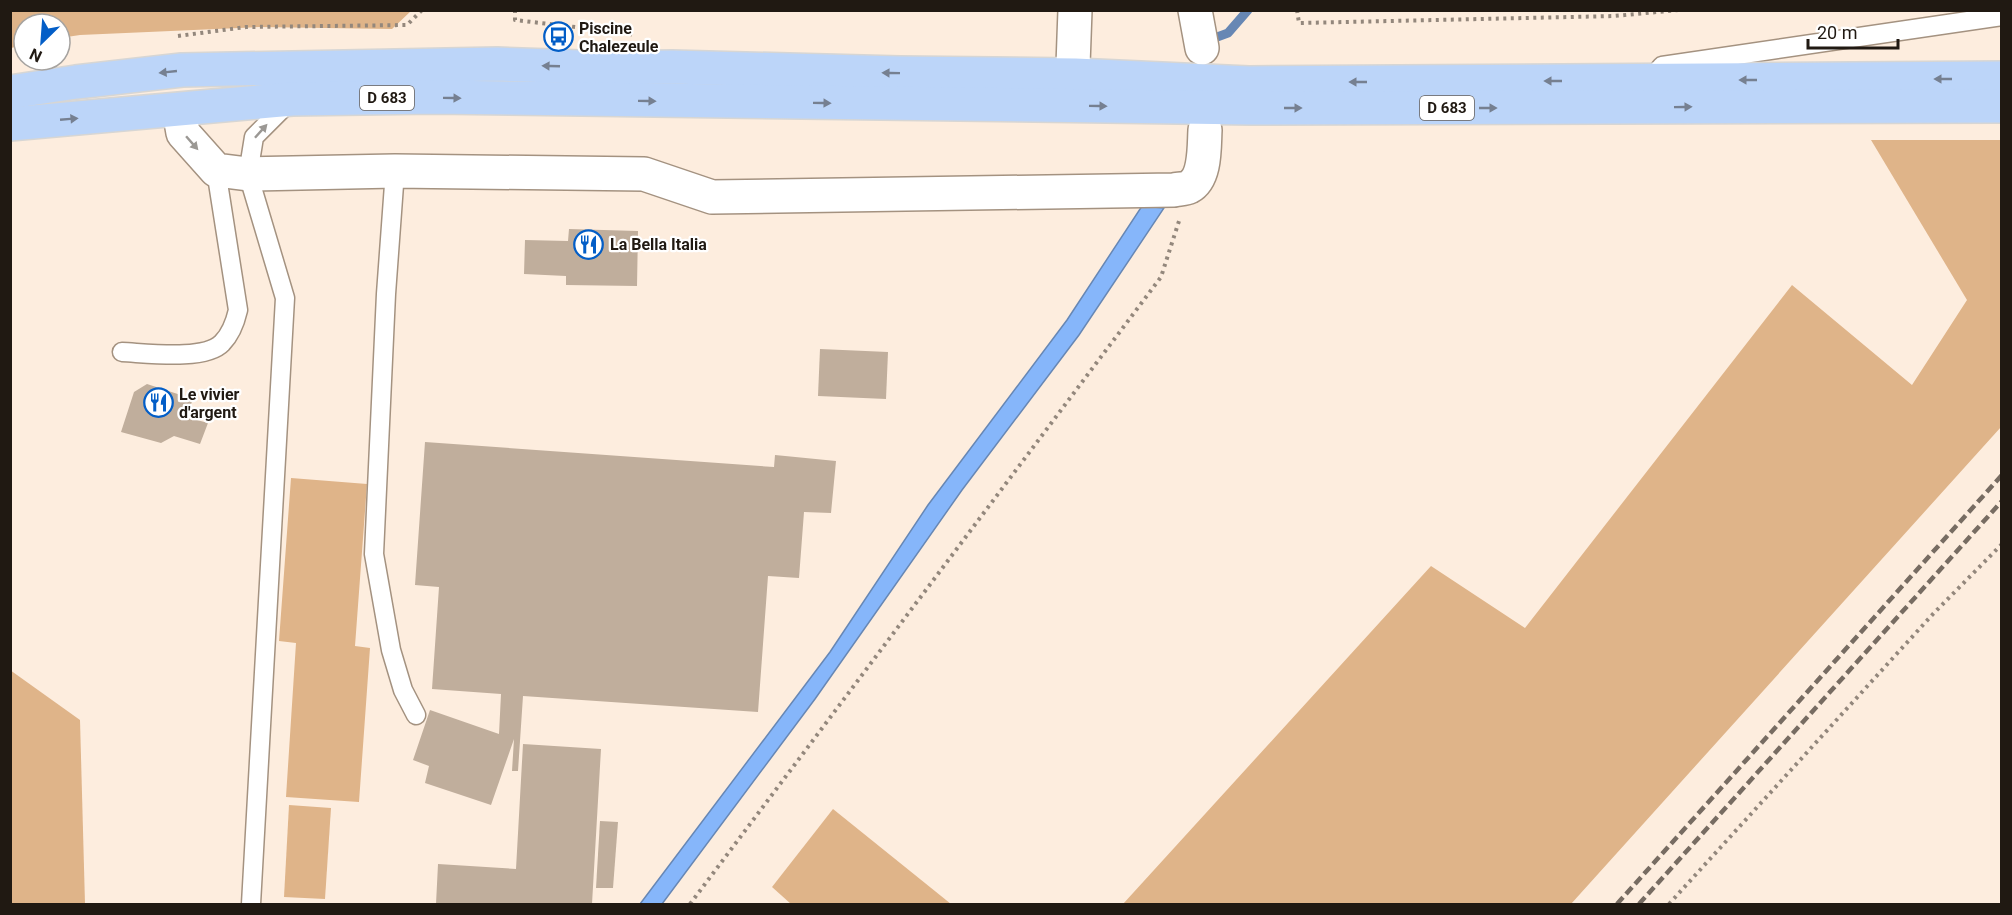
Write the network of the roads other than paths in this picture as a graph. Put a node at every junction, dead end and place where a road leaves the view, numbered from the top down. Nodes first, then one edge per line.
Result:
1 (1075, 10) edge
2 (1195, 10) edge
3 (2001, 16) edge
4 (1202, 48) dead end
5 (436, 64) junction
6 (1076, 75) junction
7 (2001, 78) edge
8 (1650, 81) junction
9 (10, 92) edge
10 (292, 99) junction
11 (893, 104) junction
12 (2001, 106) edge
13 (178, 110) junction
14 (10, 124) edge
15 (1205, 130) dead end
16 (395, 171) junction
17 (232, 172) junction
18 (122, 352) dead end
19 (416, 715) dead end
20 (251, 904) edge

1 - 6 street
2 - 4 street
3 - 8 lane
6 -> 5 main road, D 683
5 -> 9 main road, D 683
5 - 13 main road
8 -> 6 main road, D 683
6 - 11 main road
7 -> 8 main road, D 683
10 -> 11 main road, D 683
10 - 13 main road, D 683
17 -> 10 lane
11 -> 12 main road, D 683
14 -> 13 main road, D 683
13 -> 17 street
15 - 16 street
16 - 17 street
16 - 19 lane
17 - 18 lane
17 - 20 lane

